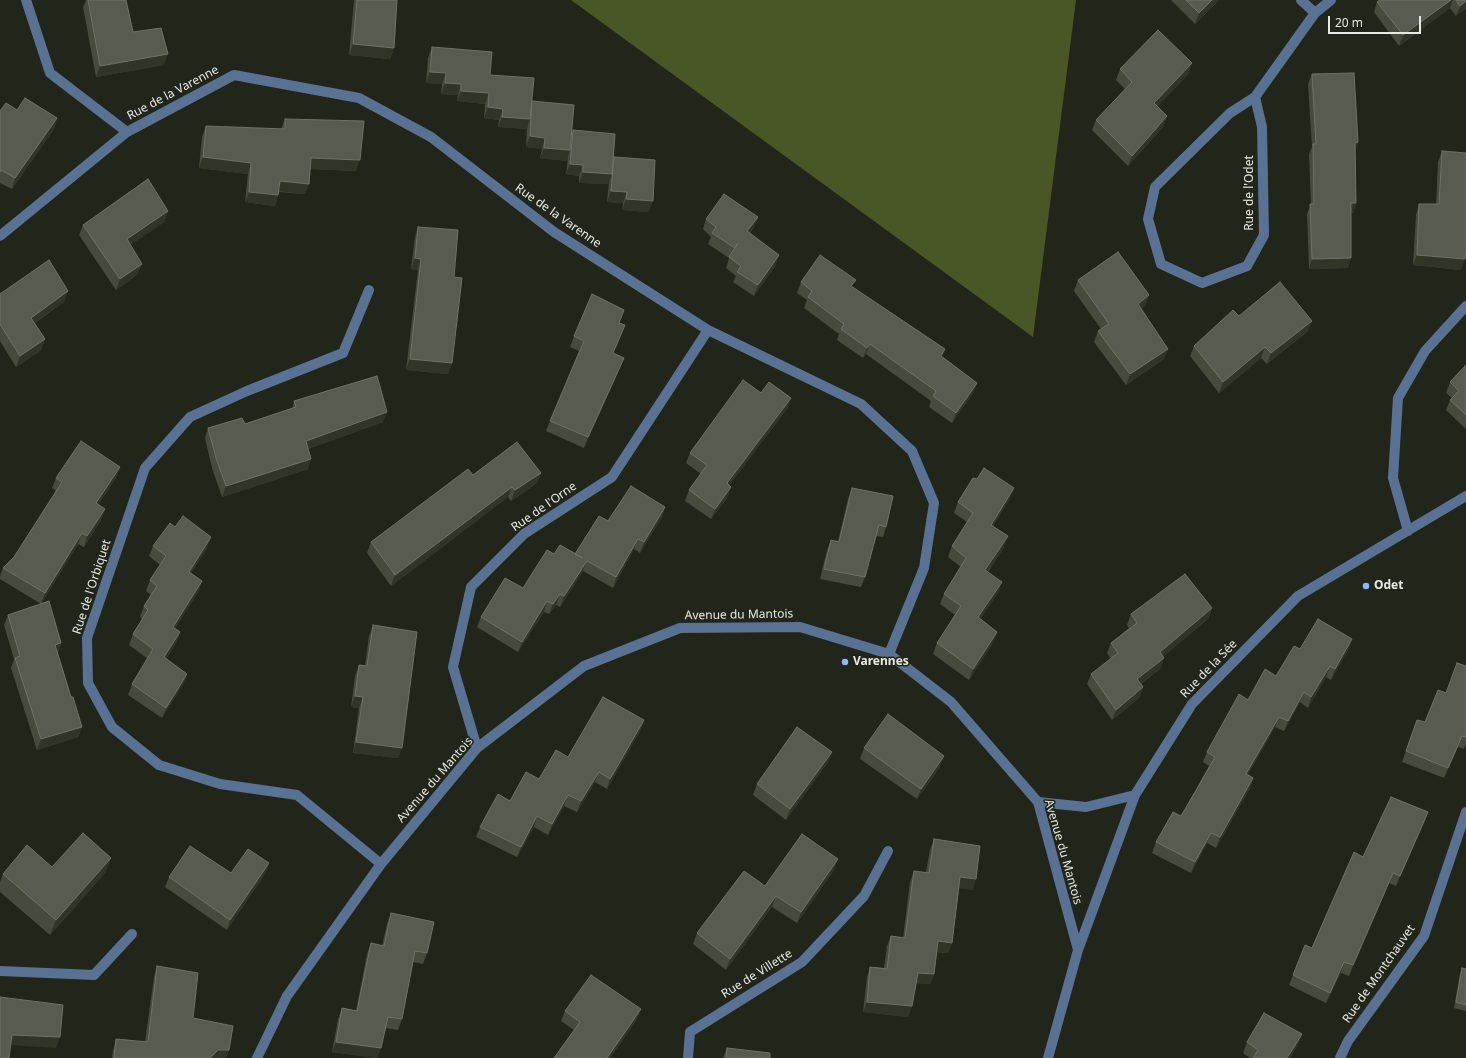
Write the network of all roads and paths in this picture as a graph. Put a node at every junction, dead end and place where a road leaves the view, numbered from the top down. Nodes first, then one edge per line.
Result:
1 (26, 0) edge
2 (1301, 0) edge
3 (1331, 0) edge
4 (1315, 13) junction
5 (1255, 96) junction
6 (127, 132) junction
7 (0, 236) edge
8 (369, 290) dead end
9 (1466, 306) edge
10 (708, 330) junction
11 (1466, 496) edge
12 (1408, 531) junction
13 (889, 654) junction
14 (477, 748) junction
15 (1135, 796) junction
16 (1038, 802) junction
17 (1466, 812) edge
18 (888, 851) dead end
19 (381, 864) junction
20 (132, 934) dead end
21 (1078, 950) junction
22 (0, 971) edge
23 (257, 1058) edge
24 (688, 1058) edge
25 (1048, 1058) edge
26 (1340, 1058) edge

1 - 6 street
2 - 4 street
3 - 4 street, Rue de l'Odet
4 - 5 street, Rue de l'Odet
5 - 5 street, Rue de l'Odet
6 - 7 street, Rue de la Varenne
6 - 10 street, Rue de la Varenne
8 - 19 street, Rue de l'Orbiquet
9 - 12 street
10 - 13 street, Rue de la Varenne
10 - 14 street, Rue de l'Orne
11 - 12 street, Rue de la Sée
12 - 15 street, Rue de la Sée
13 - 14 street, Avenue du Mantois
13 - 16 street, Avenue du Mantois
14 - 19 street, Avenue du Mantois
15 - 16 street
15 - 21 street, Rue de la Sée
16 - 21 street, Avenue du Mantois
17 - 26 street, Rue de Montchauvet
18 - 24 street, Rue de Villette
19 - 23 street, Avenue du Mantois
20 - 22 street
21 - 25 street

